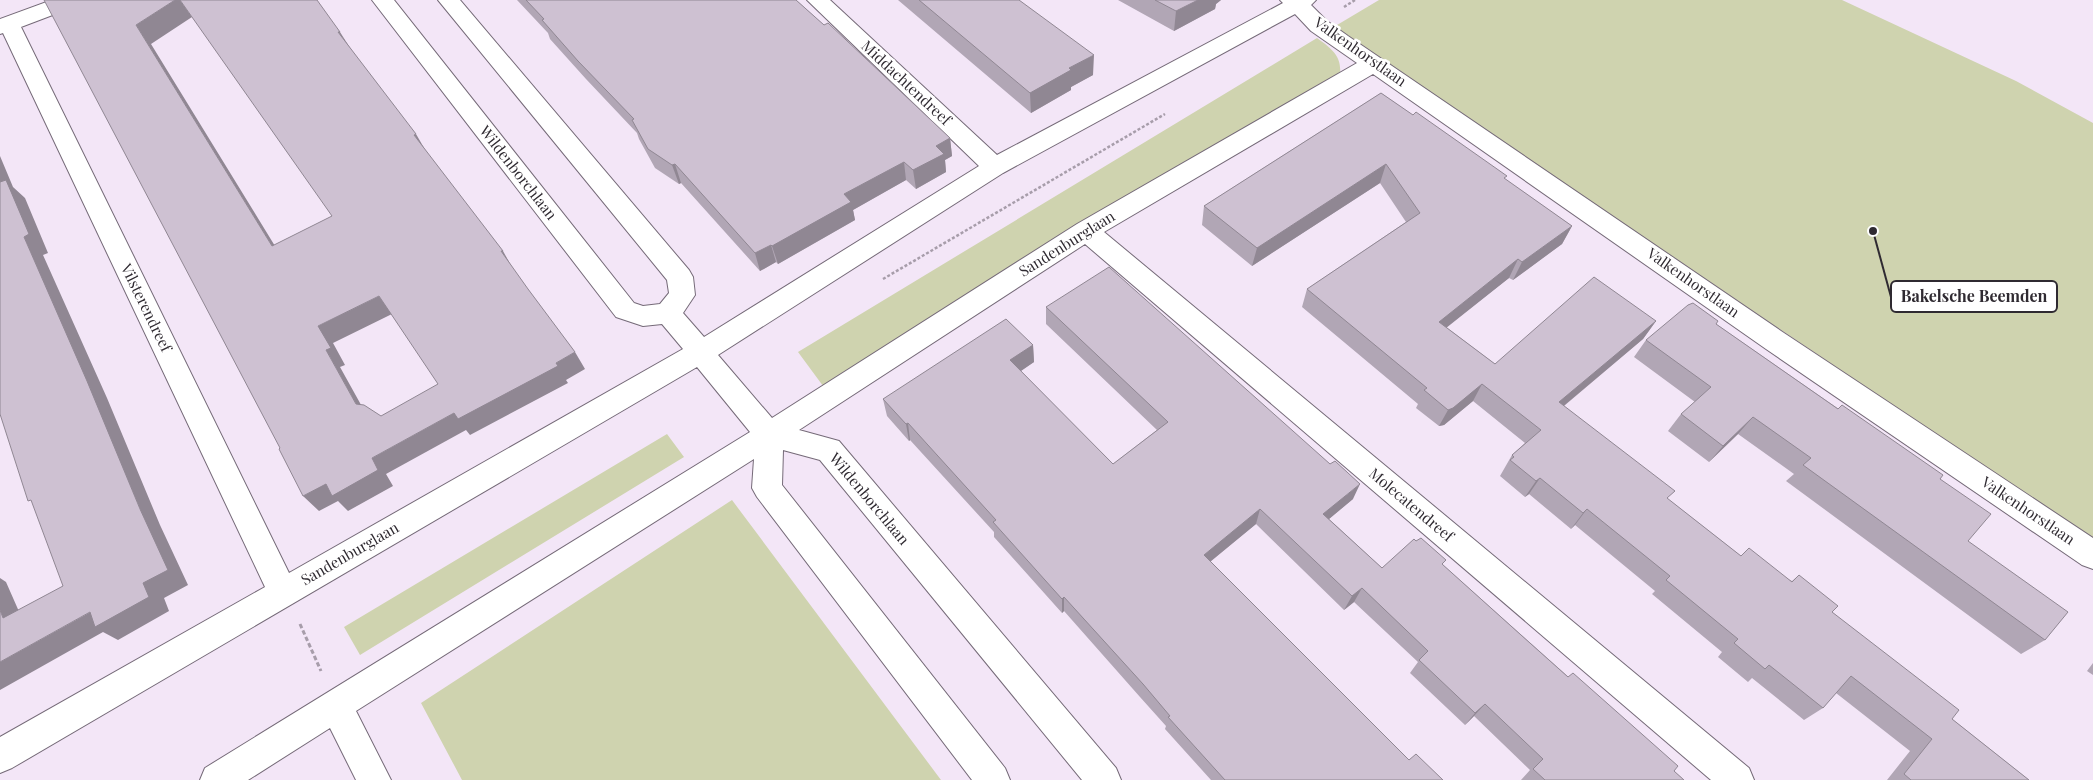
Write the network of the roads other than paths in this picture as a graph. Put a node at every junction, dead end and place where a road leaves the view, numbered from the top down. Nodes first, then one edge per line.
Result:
1 (72, 0) edge
2 (383, 0) edge
3 (449, 0) edge
4 (818, 0) edge
5 (1298, 1) edge
6 (4, 25) edge
7 (1373, 64) junction
8 (995, 167) junction
9 (1086, 231) junction
10 (668, 313) junction
11 (701, 352) junction
12 (769, 435) junction
13 (2093, 554) edge
14 (283, 592) junction
15 (336, 706) junction
16 (0, 756) edge
17 (216, 780) edge
18 (374, 780) edge
19 (993, 780) edge
20 (1104, 780) edge
21 (1737, 780) edge

1 - 6 street
2 - 10 street, Wildenborchlaan
3 - 10 street
4 - 8 street, Middachtendreef
5 - 7 street, Valkenhorstlaan
5 - 8 street, Sandenburglaan
6 - 14 street, Vilsterendreef
7 - 9 street, Sandenburglaan
7 - 13 street, Valkenhorstlaan
8 - 11 street, Sandenburglaan
9 - 12 street, Sandenburglaan
9 - 21 street, Molecatendreef
10 - 11 street
11 - 12 street
11 - 14 street, Sandenburglaan
12 - 15 street, Sandenburglaan
12 - 19 street
12 - 20 street, Wildenborchlaan
14 - 16 street, Sandenburglaan
15 - 17 street, Sandenburglaan
15 - 18 street

